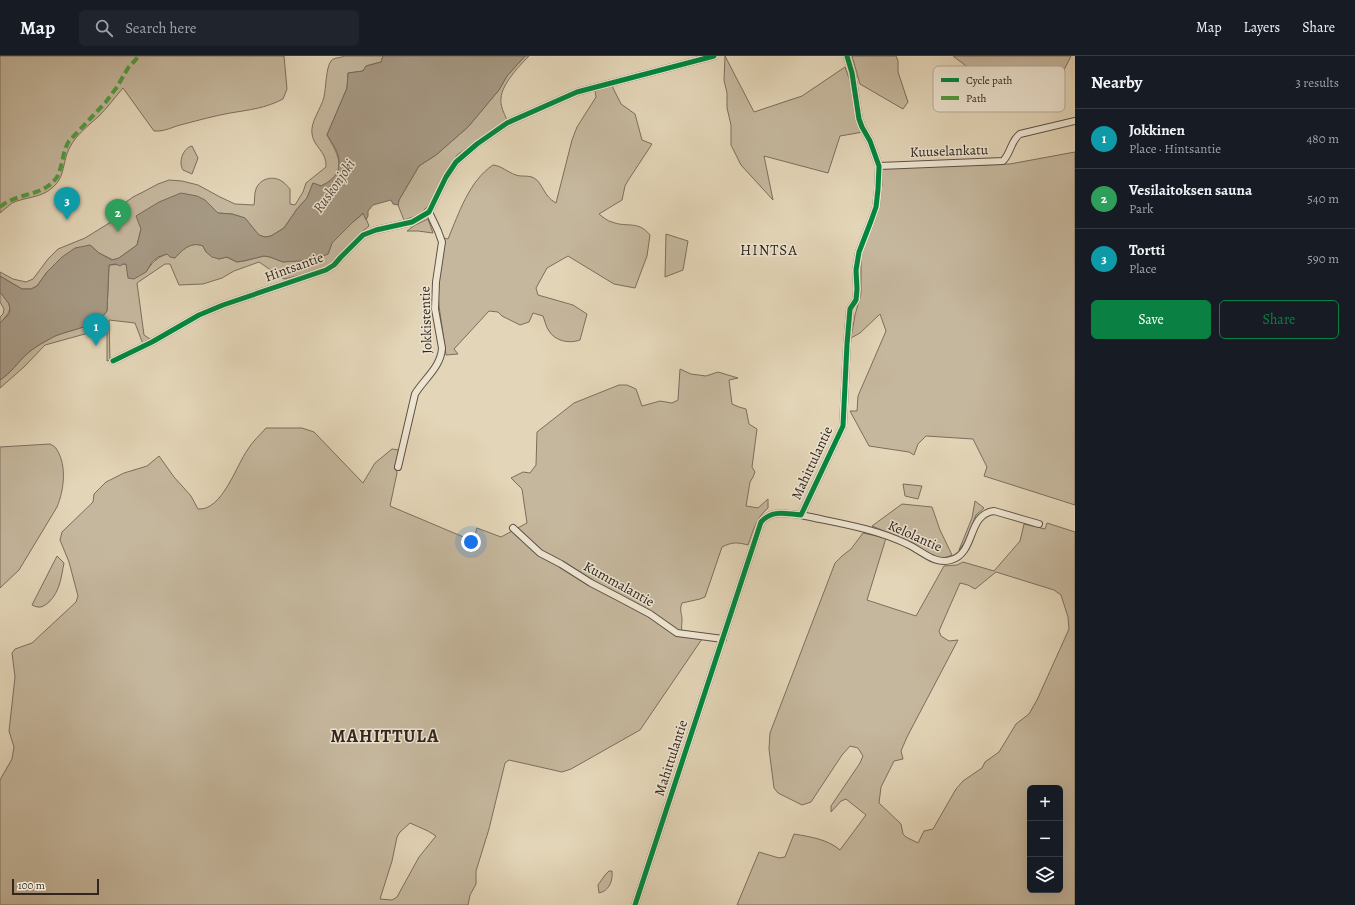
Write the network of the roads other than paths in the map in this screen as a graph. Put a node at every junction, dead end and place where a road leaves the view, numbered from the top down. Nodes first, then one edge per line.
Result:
1 (714, 56) edge
2 (847, 56) edge
3 (1075, 121) edge
4 (879, 166) junction
5 (429, 212) junction
6 (113, 361) dead end
7 (398, 467) dead end
8 (801, 516) junction
9 (1039, 524) dead end
10 (513, 528) dead end
11 (723, 639) junction
12 (635, 905) edge

1 - 5 street
2 - 4 street, Mahittulantie
3 - 4 street, Kuuselankatu
4 - 8 street, Mahittulantie
5 - 6 street, Hintsantie
5 - 7 street, Jokkistentie
8 - 9 street, Kelolantie
8 - 11 street, Mahittulantie
10 - 11 street, Kummalantie
11 - 12 street, Mahittulantie

